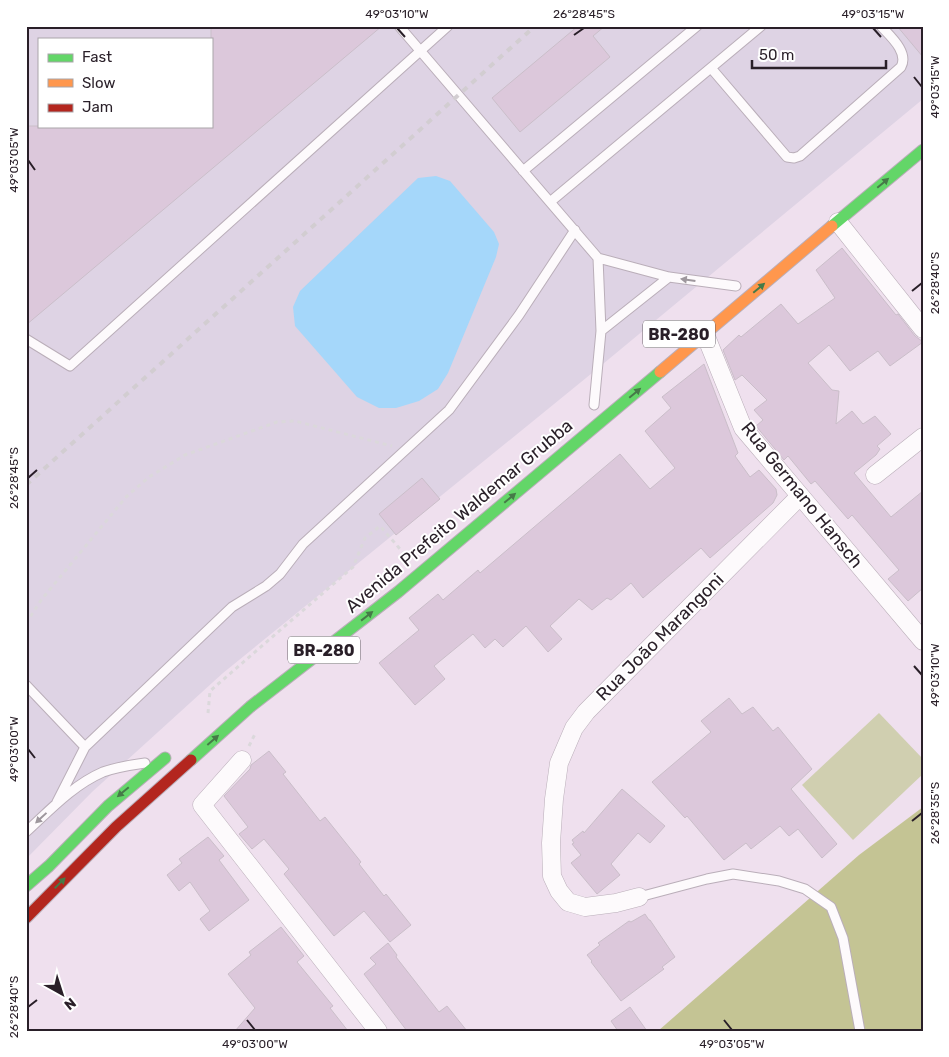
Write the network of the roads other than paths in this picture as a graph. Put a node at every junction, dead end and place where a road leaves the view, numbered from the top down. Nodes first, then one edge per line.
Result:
1 (399, 26) edge
2 (448, 26) edge
3 (697, 26) edge
4 (761, 26) edge
5 (881, 26) edge
6 (420, 51) junction
7 (711, 68) junction
8 (923, 150) edge
9 (523, 171) junction
10 (550, 202) junction
11 (838, 222) junction
12 (574, 230) junction
13 (598, 258) junction
14 (668, 277) junction
15 (740, 283) joint
16 (721, 299) dead end
17 (923, 329) edge
18 (601, 332) junction
19 (705, 334) junction
20 (26, 338) edge
21 (609, 392) dead end
22 (590, 408) joint
23 (923, 437) edge
24 (875, 475) dead end
25 (800, 496) junction
26 (923, 641) edge
27 (26, 685) edge
28 (86, 747) junction
29 (174, 750) dead end
30 (242, 760) dead end
31 (160, 761) junction
32 (55, 804) junction
33 (26, 832) edge
34 (26, 886) edge
35 (639, 897) joint
36 (26, 918) edge
37 (370, 1028) edge
38 (860, 1031) edge

1 - 6 lane
2 - 6 lane
3 - 9 lane
4 - 7 lane
5 - 7 lane
6 - 9 lane
6 - 20 lane
7 - 10 lane
11 -> 8 highway, Avenida Prefeito Waldemar Grubba / BR-280
9 - 10 lane
10 - 12 lane
11 - 17 street
19 -> 11 highway, Avenida Prefeito Waldemar Grubba / BR-280
12 - 13 lane
12 - 28 lane
13 - 14 lane
13 - 18 lane
15 -> 14 lane
14 - 18 lane
15 - 16 highway, BR-280
18 - 22 lane
19 - 25 street, Rua Germano Hansch
36 -> 19 highway, Avenida Prefeito Waldemar Grubba / BR-280
21 - 22 highway
23 - 24 street
25 - 26 street, Rua Germano Hansch
25 - 35 street, Rua João Marangoni
27 - 28 lane
28 - 32 lane
29 - 31 highway
30 - 37 street
31 - 32 lane
31 -> 34 highway
32 -> 33 lane
35 - 38 lane

